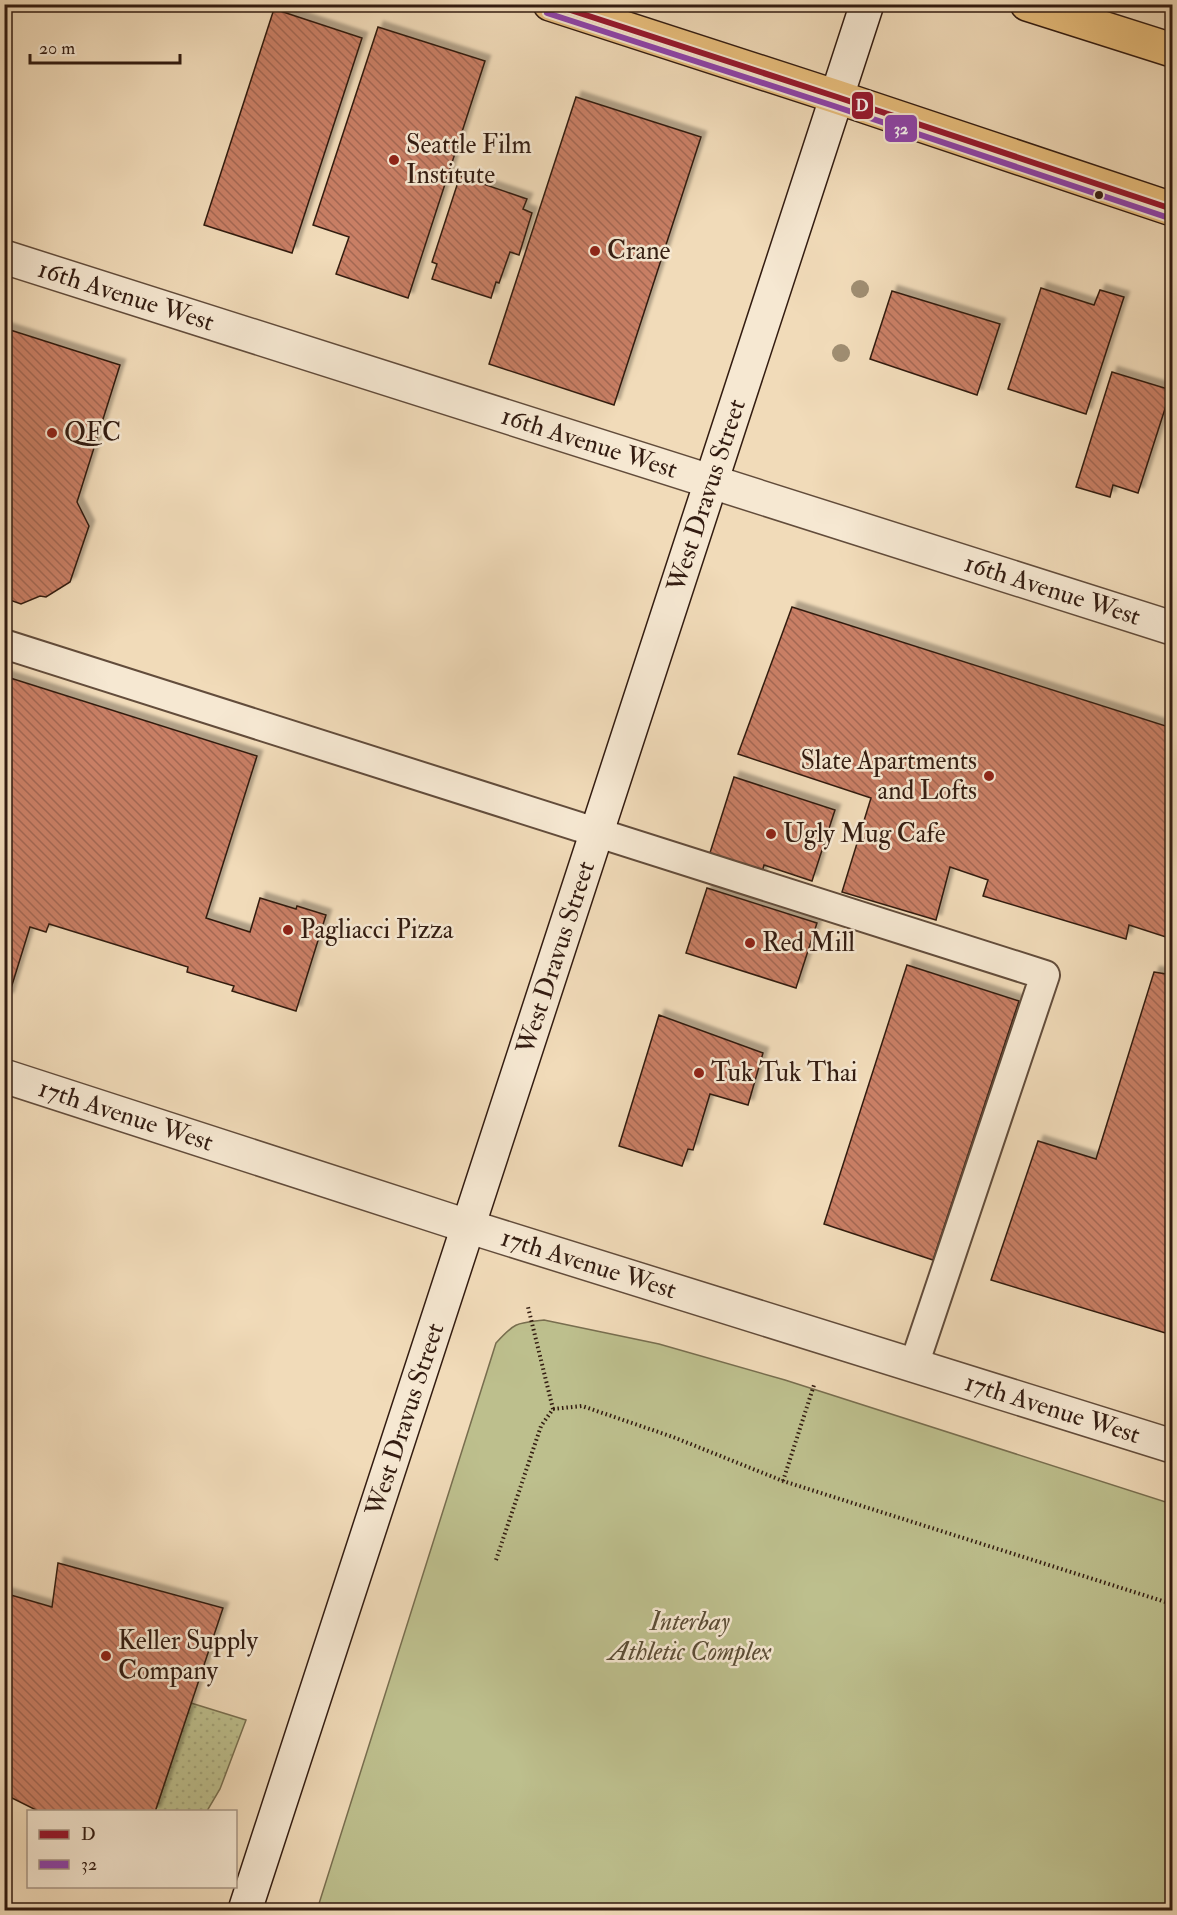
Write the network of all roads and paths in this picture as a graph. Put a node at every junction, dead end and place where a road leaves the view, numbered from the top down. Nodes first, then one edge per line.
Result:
1 (550, 4) edge
2 (867, 4) edge
3 (1028, 4) edge
4 (1173, 50) edge
5 (837, 97) junction
6 (1173, 209) edge
7 (4, 257) edge
8 (711, 480) junction
9 (1173, 628) edge
10 (4, 644) edge
11 (596, 833) junction
12 (4, 1076) edge
13 (467, 1226) junction
14 (528, 1307) dead end
15 (914, 1365) junction
16 (814, 1385) dead end
17 (553, 1409) junction
18 (1173, 1446) edge
19 (783, 1481) junction
20 (496, 1560) dead end
21 (1173, 1604) edge
22 (245, 1911) edge

1 - 5 main road
2 - 5 street, West Dravus Street
3 - 4 main road
5 - 6 main road
5 - 8 street, West Dravus Street
7 - 8 street, 16th Avenue West
8 - 9 street, 16th Avenue West
8 - 11 street, West Dravus Street
10 - 11 lane
11 - 13 street, West Dravus Street
11 - 15 lane
12 - 13 street, 17th Avenue West
13 - 15 street, 17th Avenue West
13 - 22 street, West Dravus Street
14 - 17 path
15 - 18 street, 17th Avenue West
16 - 19 path
17 - 19 path
17 - 20 path
19 - 21 path

